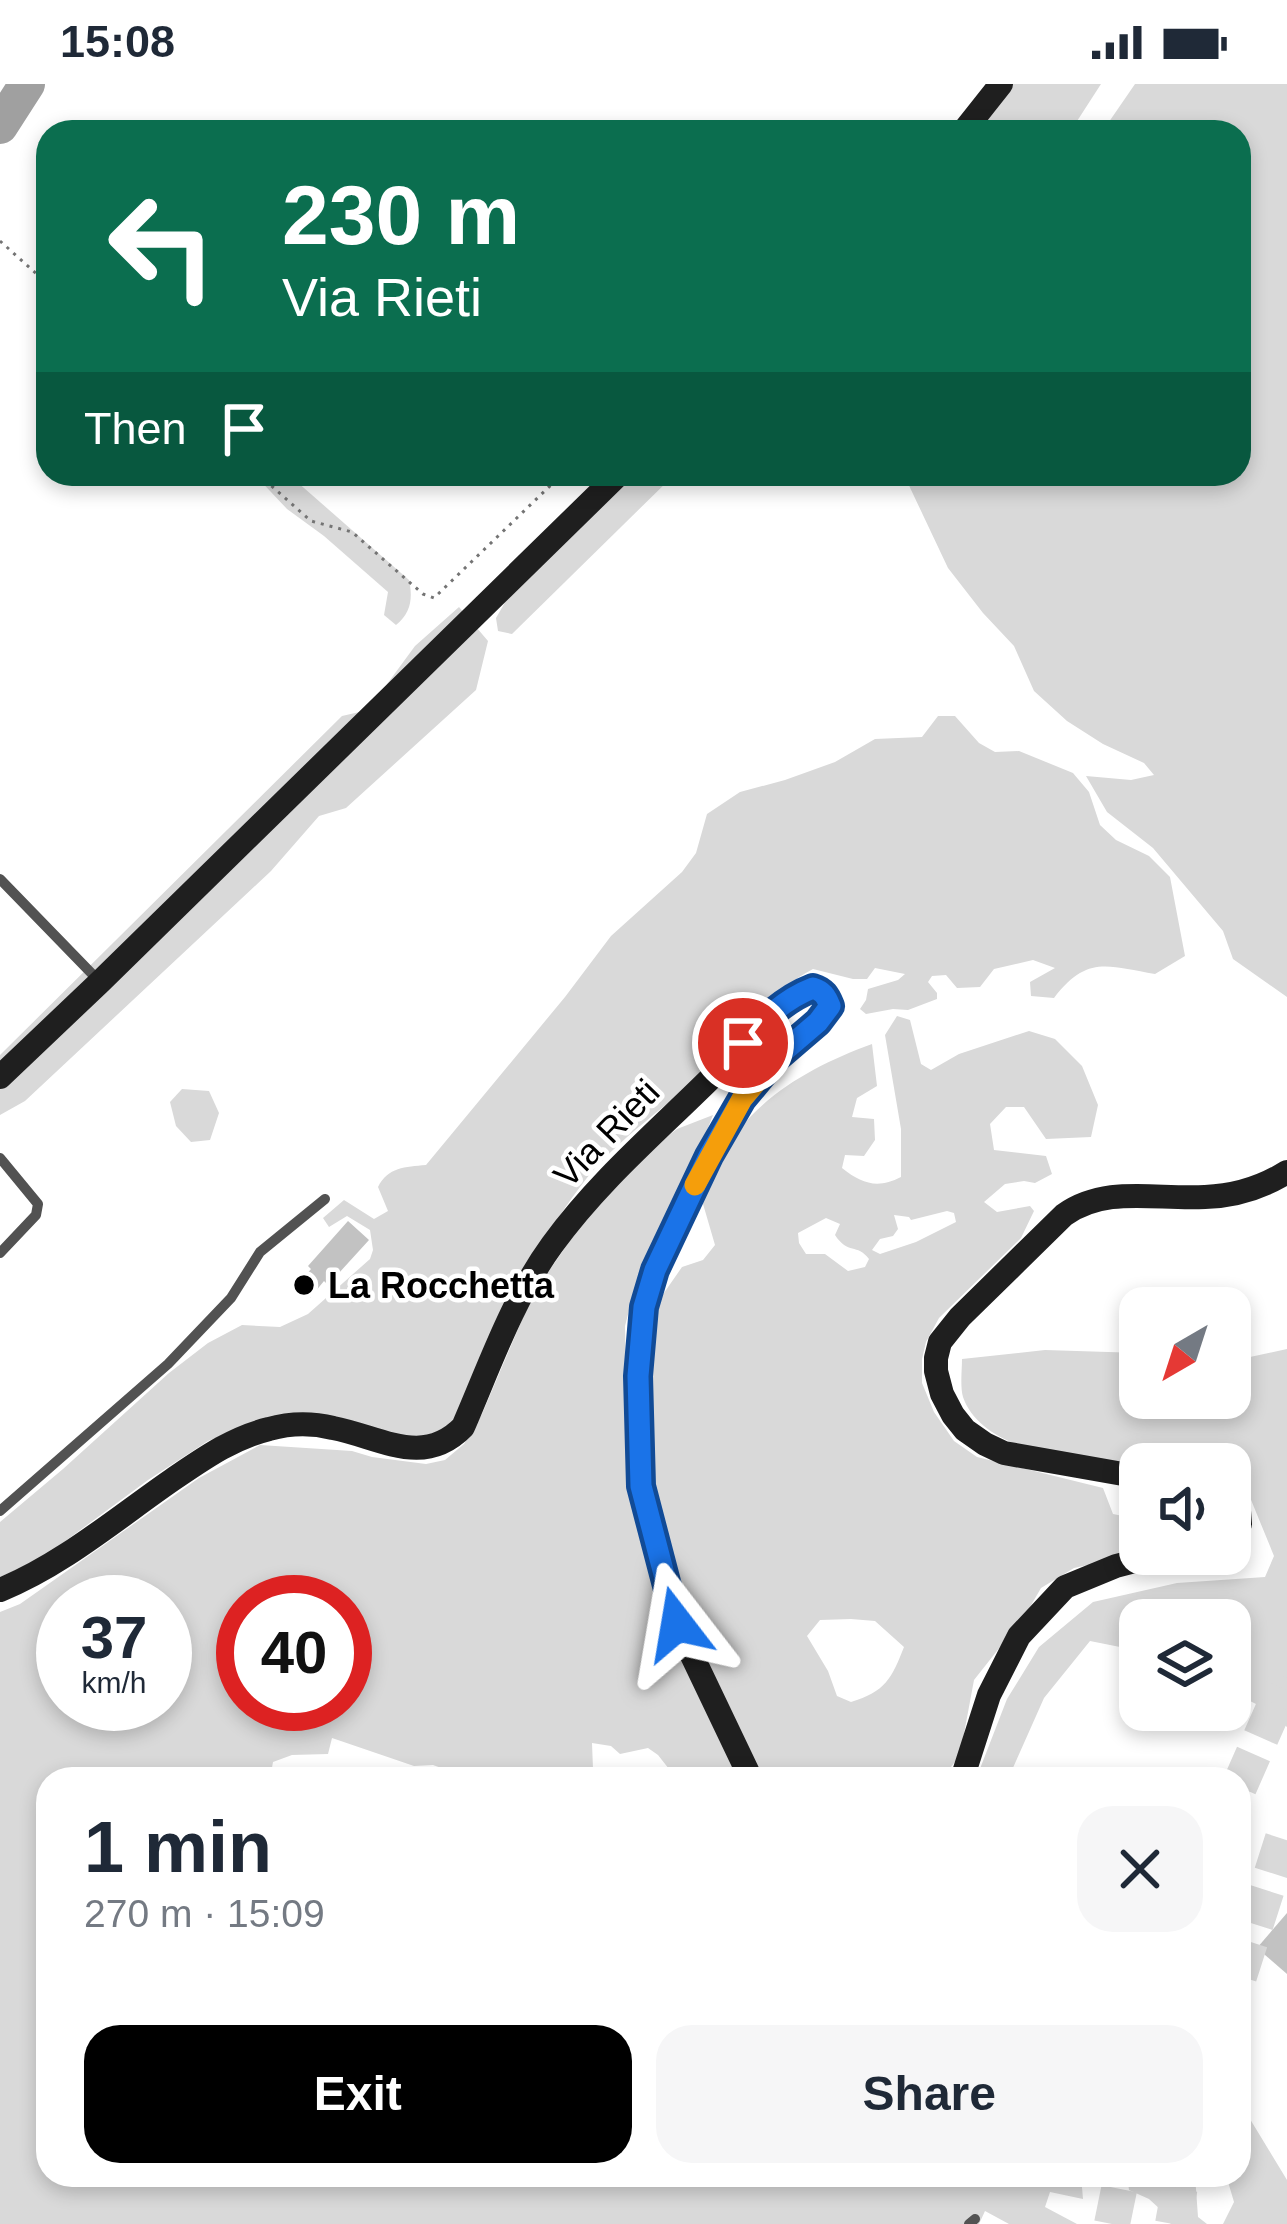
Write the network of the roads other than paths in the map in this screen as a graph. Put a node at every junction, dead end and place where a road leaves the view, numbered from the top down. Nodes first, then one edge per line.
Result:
1 (1001, 84) edge
2 (972, 120) edge
3 (607, 486) edge
4 (0, 879) edge
5 (100, 982) junction
6 (0, 1076) edge
7 (1, 1160) edge
8 (1287, 1172) edge
9 (325, 1199) dead end
10 (0, 1253) edge
11 (1119, 1473) edge
12 (0, 1510) edge
13 (1119, 1565) edge
14 (0, 1590) edge
15 (745, 1767) edge
16 (966, 1767) edge

1 - 2 street
3 - 5 street
4 - 5 lane
5 - 6 street
7 - 10 lane
8 - 11 street
9 - 12 lane
13 - 16 street
14 - 15 street, Via Rieti

